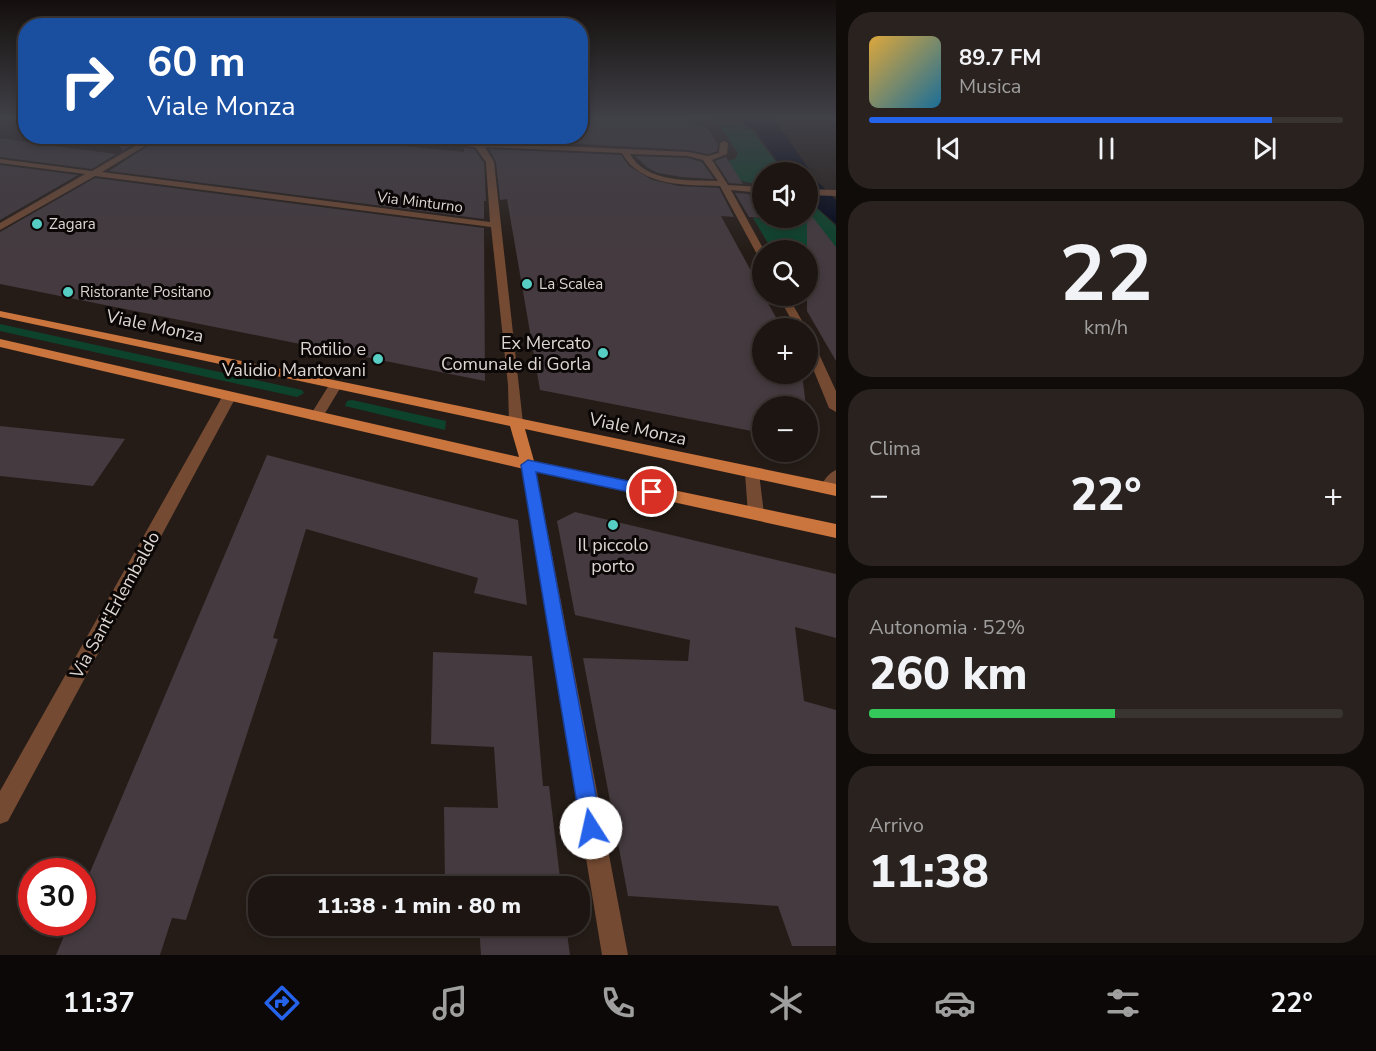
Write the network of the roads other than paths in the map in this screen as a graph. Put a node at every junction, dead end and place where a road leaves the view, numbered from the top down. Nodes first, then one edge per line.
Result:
1 (4, 162) edge
2 (115, 162) edge
3 (490, 162) edge
4 (631, 162) edge
5 (710, 162) edge
6 (92, 175) junction
7 (724, 185) junction
8 (752, 189) edge
9 (818, 192) edge
10 (835, 193) edge
11 (495, 225) junction
12 (0, 227) edge
13 (753, 240) edge
14 (0, 314) edge
15 (0, 344) edge
16 (818, 363) edge
17 (336, 385) junction
18 (229, 397) junction
19 (836, 408) edge
20 (316, 417) junction
21 (516, 423) junction
22 (528, 465) junction
23 (752, 473) junction
24 (833, 485) edge
25 (756, 514) junction
26 (836, 531) edge
27 (0, 813) edge
28 (615, 955) edge

1 - 6 street, Via Minturno
2 - 6 street
3 - 11 street
4 - 7 street
5 - 7 street
6 - 11 street, Via Minturno
6 - 12 street
7 - 8 street
7 - 13 street
9 - 10 street
11 - 21 street
14 - 17 main road, Viale Monza
15 - 18 main road
16 - 19 street
17 - 20 street
17 - 21 main road, Viale Monza
18 - 20 main road
18 - 27 street, Via Sant'Erlembaldo
20 - 22 main road
21 - 22 main road
21 - 23 main road, Viale Monza
22 - 25 main road
22 - 28 street
23 - 24 main road, Viale Monza
23 - 25 street
25 - 26 main road

